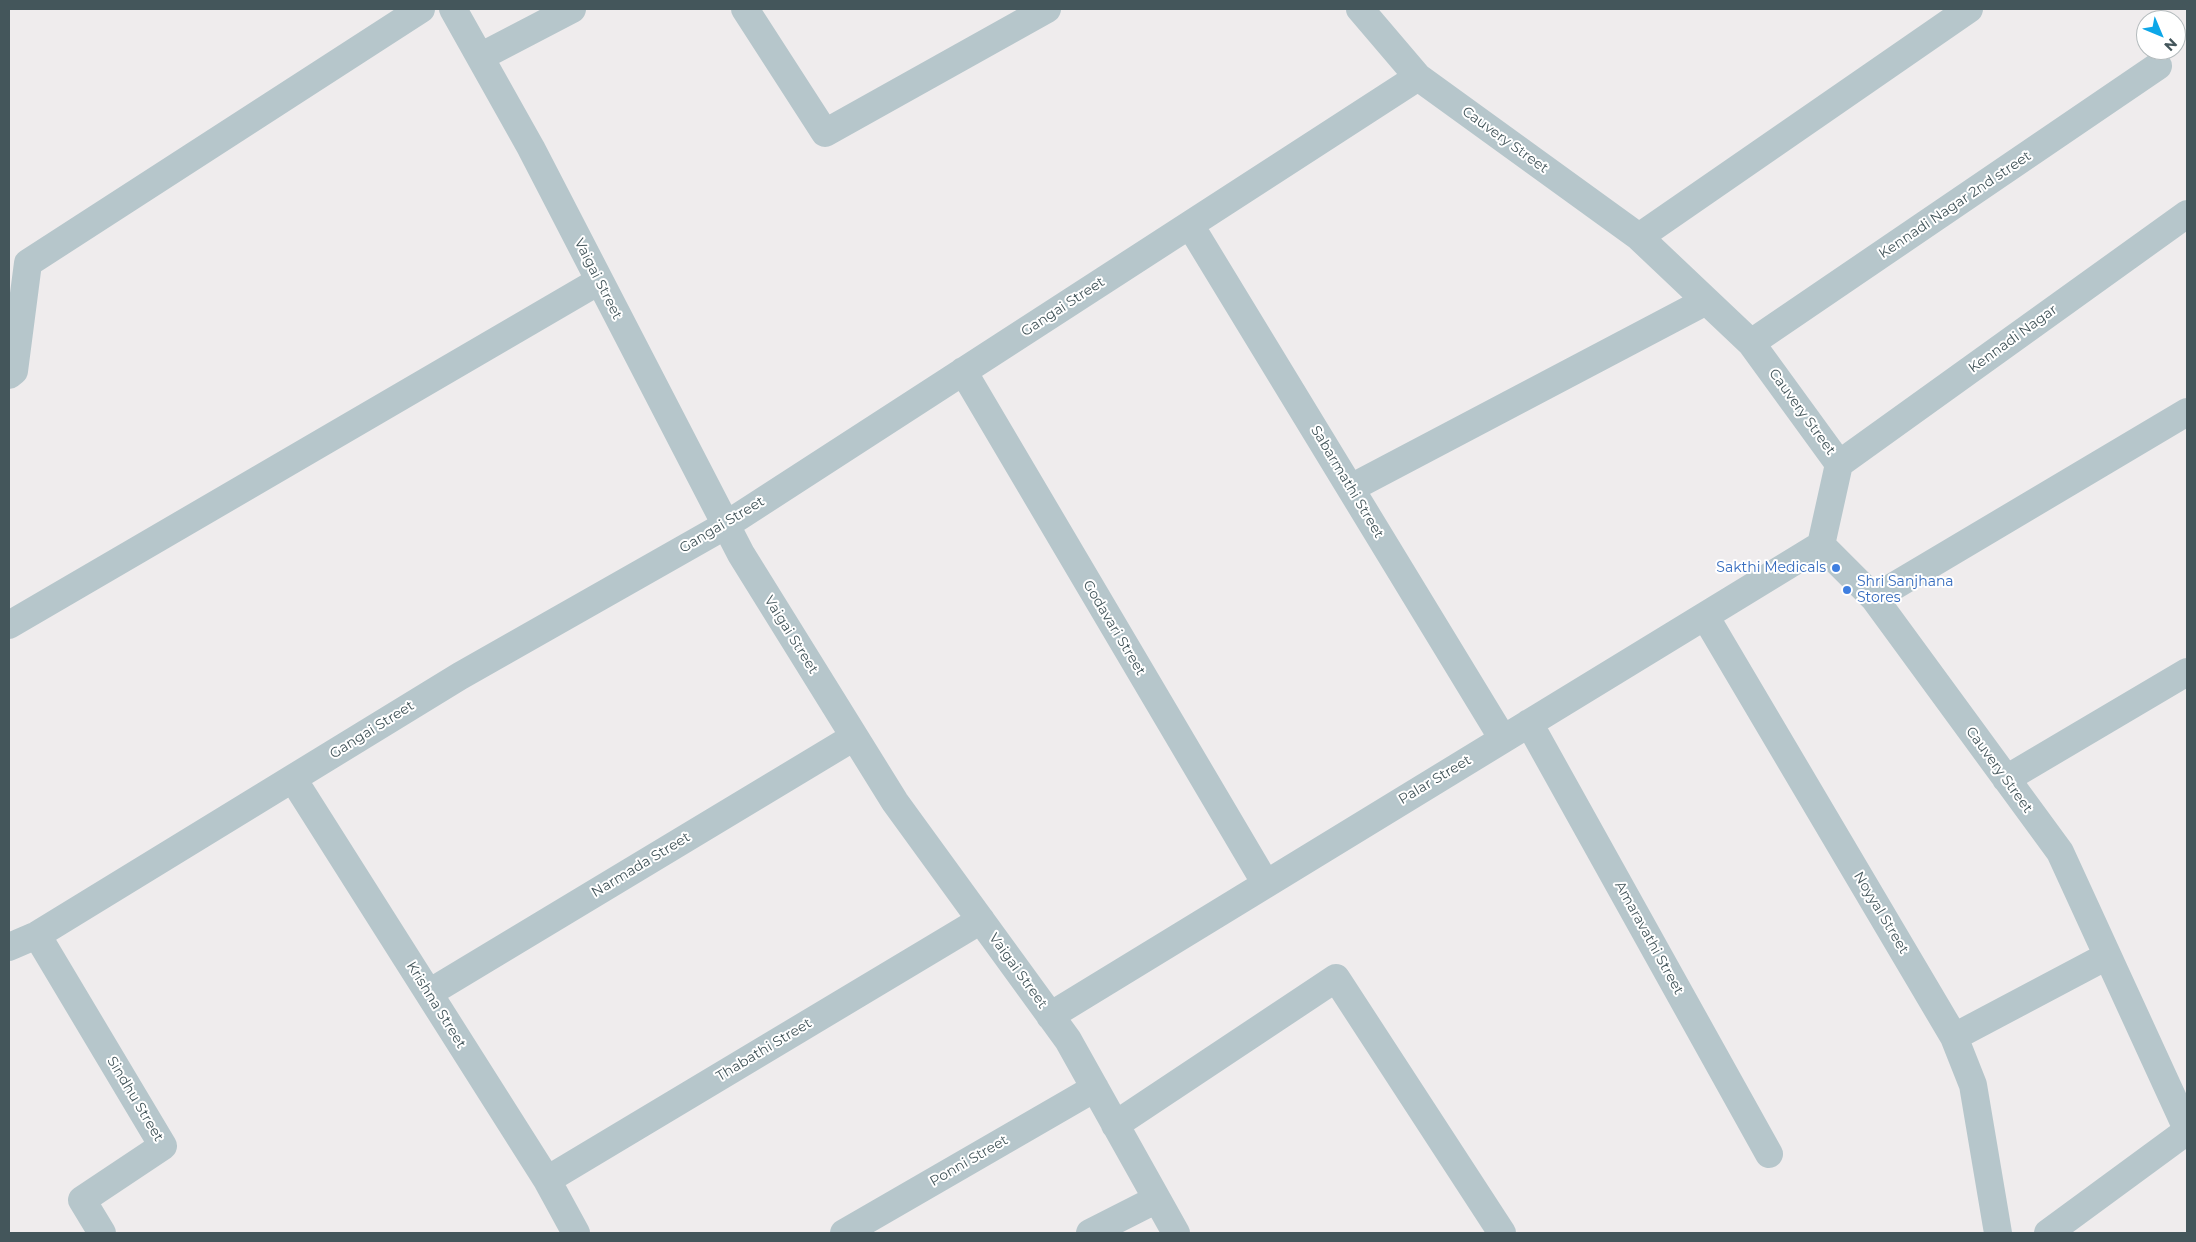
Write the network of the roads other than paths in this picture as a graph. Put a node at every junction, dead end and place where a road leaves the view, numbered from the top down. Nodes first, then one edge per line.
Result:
1 (421, 9) edge
2 (453, 9) edge
3 (572, 9) edge
4 (745, 9) edge
5 (1047, 9) edge
6 (1360, 9) edge
7 (1969, 9) edge
8 (480, 57) junction
9 (2158, 66) dead end
10 (1418, 77) junction
11 (2187, 214) edge
12 (1190, 225) junction
13 (1640, 237) junction
14 (599, 281) junction
15 (1706, 301) junction
16 (1751, 343) junction
17 (963, 371) junction
18 (9, 375) edge
19 (2187, 412) edge
20 (1840, 464) junction
21 (1351, 488) junction
22 (726, 525) junction
23 (1821, 545) junction
24 (1874, 598) junction
25 (1705, 616) junction
26 (9, 625) edge
27 (2187, 672) edge
28 (1530, 723) junction
29 (854, 737) junction
30 (1503, 739) junction
31 (293, 779) junction
32 (2006, 779) junction
33 (1266, 884) junction
34 (981, 920) junction
35 (37, 935) junction
36 (9, 947) edge
37 (2107, 956) junction
38 (429, 993) junction
39 (1050, 1016) junction
40 (1954, 1036) junction
41 (1095, 1088) junction
42 (1115, 1125) junction
43 (2187, 1130) edge
44 (1769, 1154) dead end
45 (547, 1180) junction
46 (1157, 1199) junction
47 (102, 1233) edge
48 (576, 1233) edge
49 (844, 1233) edge
50 (1090, 1233) edge
51 (1176, 1233) edge
52 (1502, 1233) edge
53 (1998, 1233) edge
54 (2048, 1233) edge

1 - 18 street
2 - 8 street, Vaigai Street
3 - 8 street
4 - 5 street
6 - 10 street, Cauvery Street
7 - 13 street
8 - 14 street, Vaigai Street
9 - 16 street, Kennadi Nagar 2nd street
10 - 12 street, Gangai Street
10 - 13 street, Cauvery Street
11 - 20 street, Kennadi Nagar
12 - 17 street, Gangai Street
12 - 21 street, Sabarmathi Street
13 - 15 street, Cauvery Street
14 - 22 street, Vaigai Street
14 - 26 street
15 - 16 street, Cauvery Street
15 - 21 street
16 - 20 street, Cauvery Street
17 - 22 street, Gangai Street
17 - 33 street, Godavari Street
19 - 24 street
20 - 23 street, Cauvery Street
21 - 30 street, Sabarmathi Street
22 - 29 street, Vaigai Street
22 - 31 street, Gangai Street
23 - 24 street, Cauvery Street
23 - 25 street, Palar Street
24 - 32 street, Cauvery Street
25 - 28 street, Palar Street
25 - 40 street, Noyyal Street
27 - 32 street
28 - 30 street, Palar Street
28 - 44 street, Amaravathi Street
29 - 34 street, Vaigai Street
29 - 38 street, Narmada Street
30 - 33 street, Palar Street
31 - 35 street, Gangai Street
31 - 38 street, Krishna Street
32 - 37 street, Cauvery Street
33 - 39 street, Palar Street
34 - 39 street, Vaigai Street
34 - 45 street, Thabathi Street
35 - 36 street, Gangai Street
35 - 47 street, Sindhu Street
37 - 40 street
37 - 43 street, Cauvery Street
38 - 45 street, Krishna Street
39 - 41 street, Vaigai Street
40 - 53 street, Noyyal Street
41 - 42 street, Vaigai Street
41 - 49 street, Ponni Street
42 - 46 street, Vaigai Street
42 - 52 street
43 - 54 street
45 - 48 street, Krishna Street
46 - 50 street
46 - 51 street, Vaigai Street

